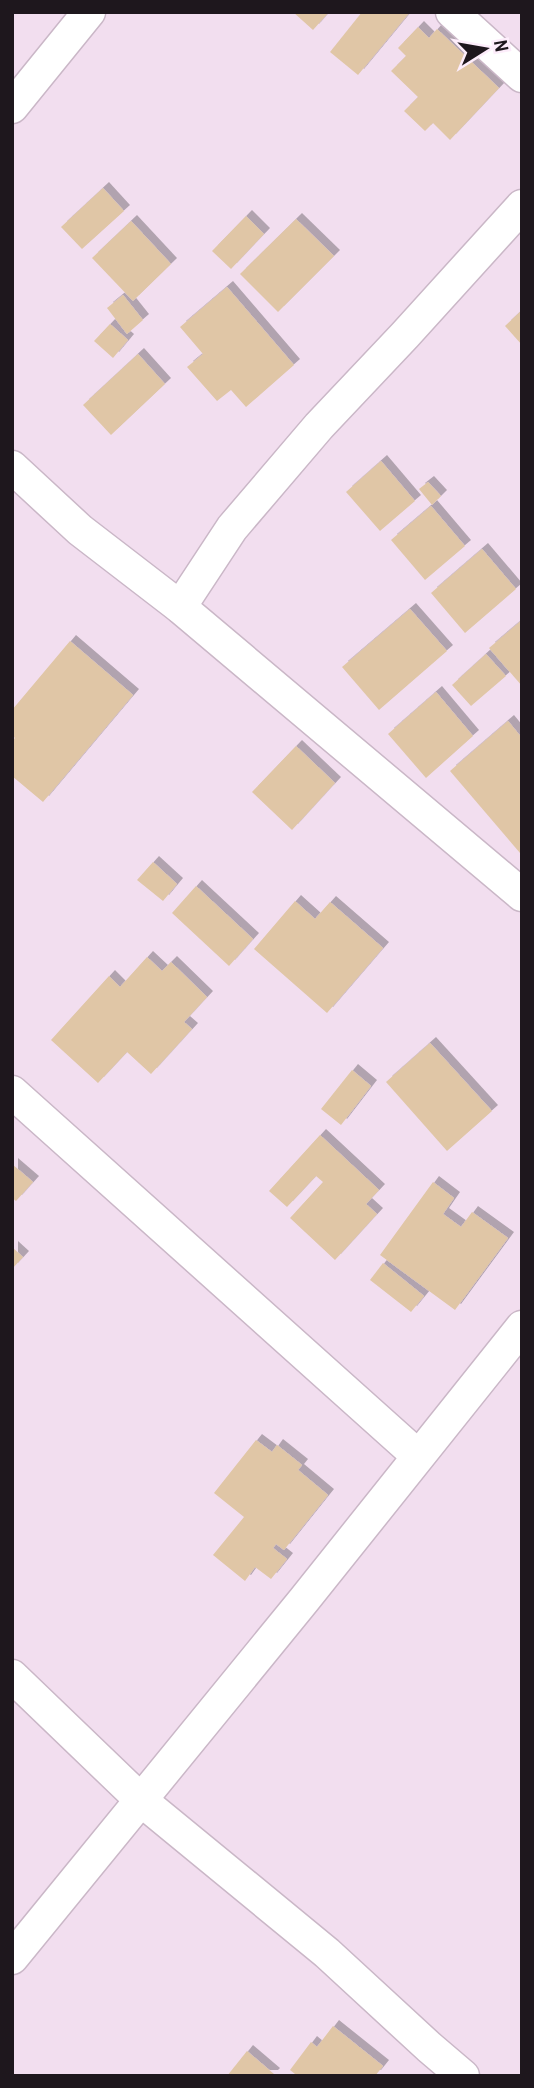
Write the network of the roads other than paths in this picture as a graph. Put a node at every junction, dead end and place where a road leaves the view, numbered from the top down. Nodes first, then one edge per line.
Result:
1 (89, 12) edge
2 (452, 12) edge
3 (522, 76) edge
4 (12, 107) edge
5 (522, 206) edge
6 (12, 467) edge
7 (180, 607) junction
8 (522, 895) edge
9 (12, 1092) edge
10 (522, 1327) edge
11 (418, 1456) junction
12 (12, 1676) edge
13 (142, 1801) junction
14 (12, 1958) edge
15 (433, 2061) edge
16 (463, 2076) edge

1 - 4 street
2 - 3 street
5 - 7 street
6 - 7 street
7 - 8 street
9 - 11 street
10 - 11 street
11 - 13 street
12 - 13 street
13 - 14 street
13 - 15 street
15 - 16 street

